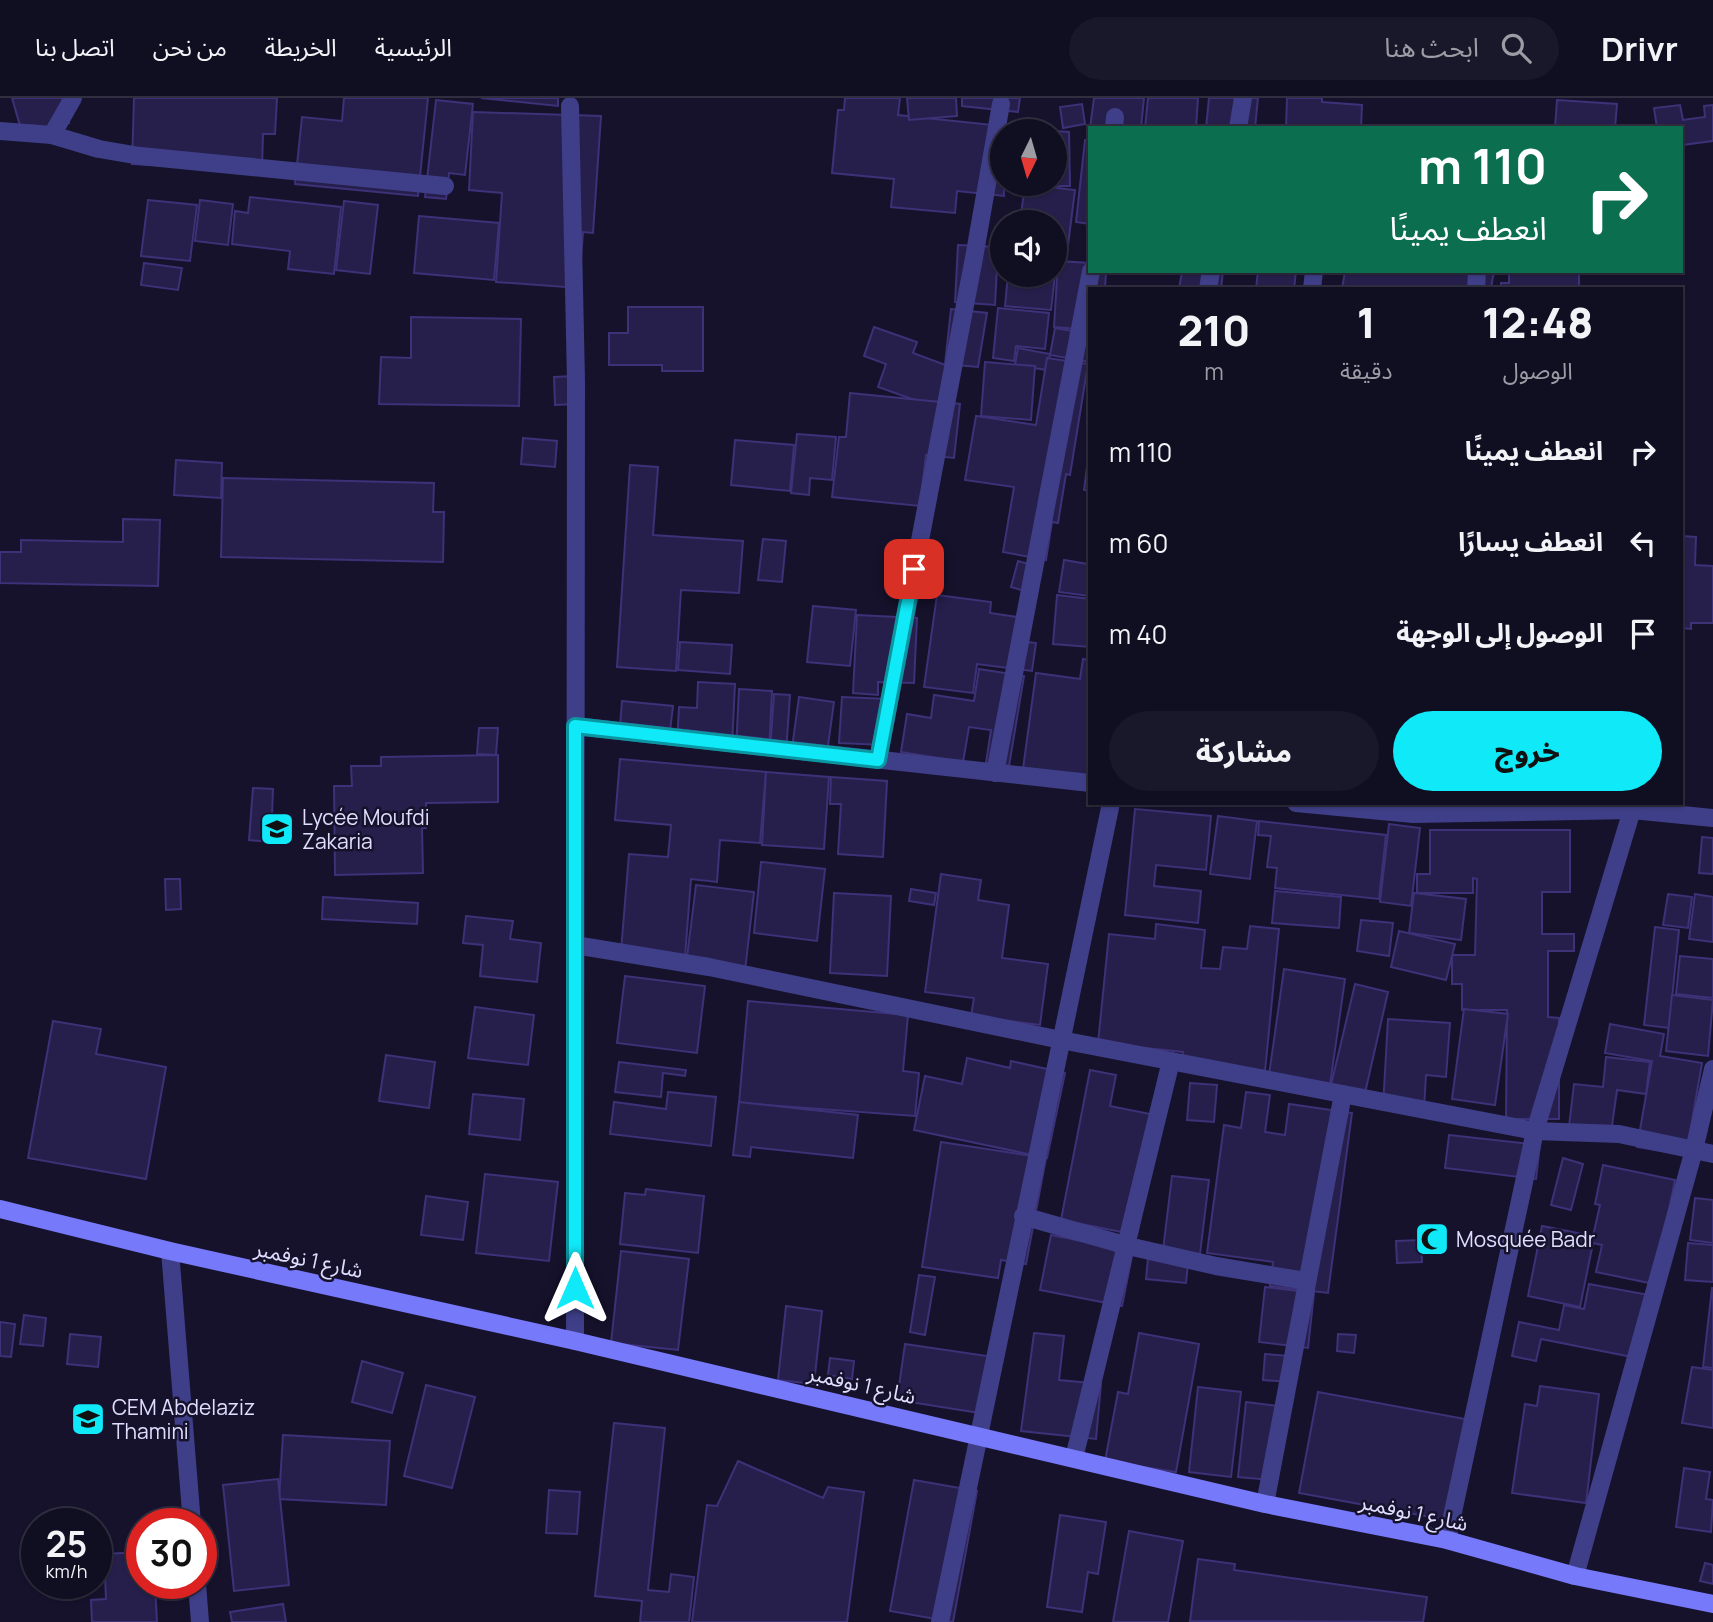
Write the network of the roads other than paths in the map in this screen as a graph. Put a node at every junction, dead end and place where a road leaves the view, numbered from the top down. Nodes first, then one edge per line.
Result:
1 (73, 98) edge
2 (1243, 98) edge
3 (1001, 104) dead end
4 (570, 106) dead end
5 (1238, 126) edge
6 (0, 131) edge
7 (52, 135) junction
8 (445, 186) dead end
9 (1091, 273) edge
10 (575, 726) junction
11 (878, 760) junction
12 (995, 773) junction
13 (1088, 783) edge
14 (1111, 805) edge
15 (1343, 805) edge
16 (1414, 808) edge
17 (1632, 810) junction
18 (1713, 818) edge
19 (575, 946) junction
20 (1061, 1040) junction
21 (1171, 1061) junction
22 (1713, 1069) edge
23 (1343, 1094) junction
24 (1535, 1131) junction
25 (1695, 1150) junction
26 (1713, 1154) edge
27 (0, 1209) edge
28 (1023, 1216) junction
29 (1128, 1246) junction
30 (170, 1251) junction
31 (1306, 1281) junction
32 (575, 1340) junction
33 (978, 1435) junction
34 (1074, 1458) junction
35 (1265, 1504) junction
36 (191, 1508) edge
37 (1447, 1540) junction
38 (1575, 1576) junction
39 (198, 1599) edge
40 (1713, 1604) edge
41 (200, 1622) edge
42 (940, 1622) edge

1 - 7 street
2 - 5 street
3 - 11 street
4 - 10 street
6 - 7 street
7 - 8 street
9 - 12 street
10 - 11 street
10 - 19 street
11 - 12 street
12 - 13 street
14 - 20 street
15 - 16 street
16 - 17 street
17 - 18 street
17 - 24 street
19 - 20 street
19 - 32 street
20 - 21 street
20 - 28 street
21 - 23 street
21 - 29 street
22 - 25 street
23 - 24 street
23 - 31 street
24 - 25 street
24 - 37 street
25 - 26 street
25 - 38 street
27 - 30 main road, شارع 1 نوفمبر
28 - 29 street
28 - 33 street
29 - 31 street
29 - 34 street
30 - 32 main road, شارع 1 نوفمبر
30 - 36 street
31 - 35 street
32 - 33 main road, شارع 1 نوفمبر
33 - 34 main road, شارع 1 نوفمبر
33 - 42 street
34 - 35 main road, شارع 1 نوفمبر
35 - 37 main road, شارع 1 نوفمبر
37 - 38 main road, شارع 1 نوفمبر
38 - 40 main road, شارع 1 نوفمبر
39 - 41 street

